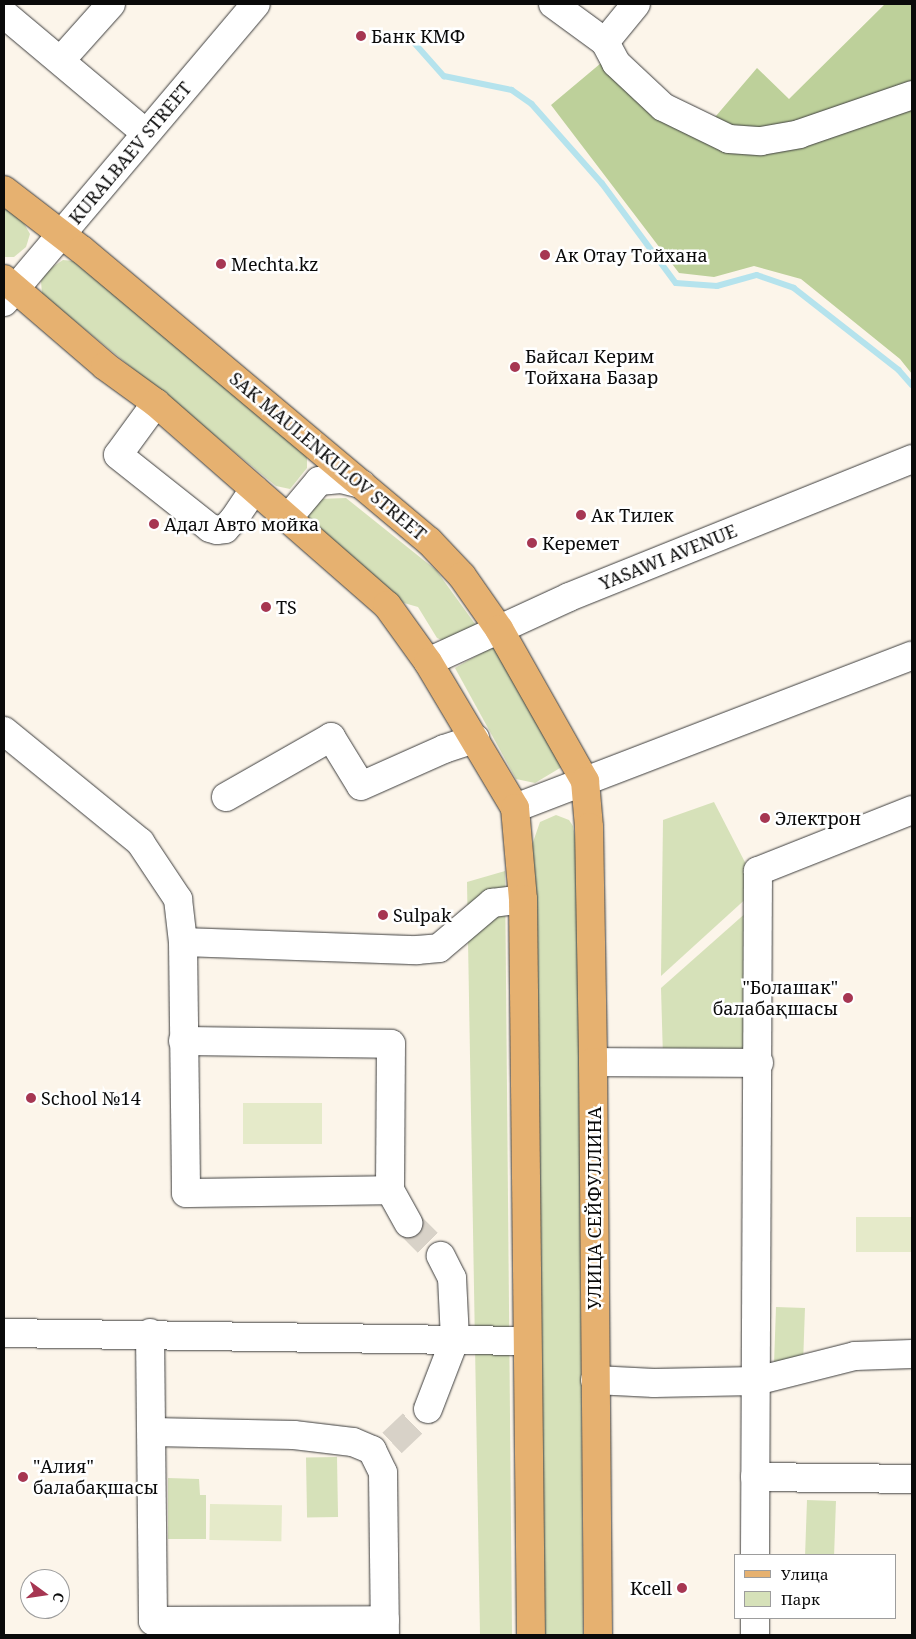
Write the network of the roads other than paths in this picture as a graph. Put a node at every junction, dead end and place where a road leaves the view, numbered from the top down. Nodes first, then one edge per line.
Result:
1 (111, 4) edge
2 (256, 4) edge
3 (554, 4) edge
4 (636, 4) edge
5 (4, 14) edge
6 (605, 42) junction
7 (60, 60) junction
8 (912, 95) edge
9 (146, 133) junction
10 (4, 190) edge
11 (61, 234) junction
12 (7, 290) edge
13 (156, 403) junction
14 (912, 459) edge
15 (361, 484) junction
16 (254, 489) junction
17 (288, 518) junction
18 (499, 629) junction
19 (912, 656) edge
20 (428, 662) junction
21 (4, 731) edge
22 (475, 739) junction
23 (585, 780) junction
24 (226, 797) dead end
25 (515, 808) junction
26 (912, 810) edge
27 (524, 899) junction
28 (183, 942) junction
29 (183, 1041) junction
30 (593, 1062) junction
31 (759, 1063) junction
32 (390, 1190) junction
33 (408, 1223) tunnel mouth
34 (441, 1256) tunnel mouth
35 (4, 1332) edge
36 (150, 1333) junction
37 (455, 1339) junction
38 (527, 1341) junction
39 (912, 1354) edge
40 (595, 1380) junction
41 (756, 1381) junction
42 (428, 1409) tunnel mouth
43 (153, 1432) junction
44 (755, 1477) junction
45 (912, 1479) edge
46 (755, 1554) edge
47 (754, 1619) edge
48 (385, 1628) edge
49 (309, 1629) edge
50 (531, 1635) edge
51 (598, 1635) edge
52 (754, 1635) edge

1 - 7 street
2 - 9 street, KURALBAEV STREET
3 - 6 street
4 - 6 street
5 - 7 street
6 - 8 street
7 - 9 street
9 - 11 street, KURALBAEV STREET
10 - 11 main road, SAK MAULENKULOV STREET
11 - 12 street, KURALBAEV STREET
11 - 15 main road, SAK MAULENKULOV STREET
12 - 13 main road
13 - 16 main road
13 - 16 street
14 - 18 street, YASAWI AVENUE
15 - 17 street
15 - 18 main road, SAK MAULENKULOV STREET
16 - 17 main road
17 - 20 main road
18 - 20 street, YASAWI AVENUE
18 - 23 main road, SAK MAULENKULOV STREET
19 - 23 street
20 - 22 main road
21 - 28 street
22 - 24 street
22 - 25 main road
23 - 25 street
23 - 30 main road, УЛИЦА СЕЙФУЛЛИНА
25 - 27 main road
26 - 31 street
27 - 28 street
27 - 38 main road
28 - 29 street
29 - 32 street
29 - 32 street
30 - 31 street
30 - 40 main road, УЛИЦА СЕЙФУЛЛИНА
31 - 41 street
32 - 33 street
34 - 37 street
35 - 36 street
36 - 37 street
36 - 43 street
37 - 38 street
37 - 42 street
38 - 50 main road
39 - 41 street
40 - 41 street
40 - 51 main road, УЛИЦА СЕЙФУЛЛИНА
41 - 44 street
43 - 48 street
43 - 49 street
44 - 45 street
44 - 46 street
47 - 52 street
48 - 49 street

